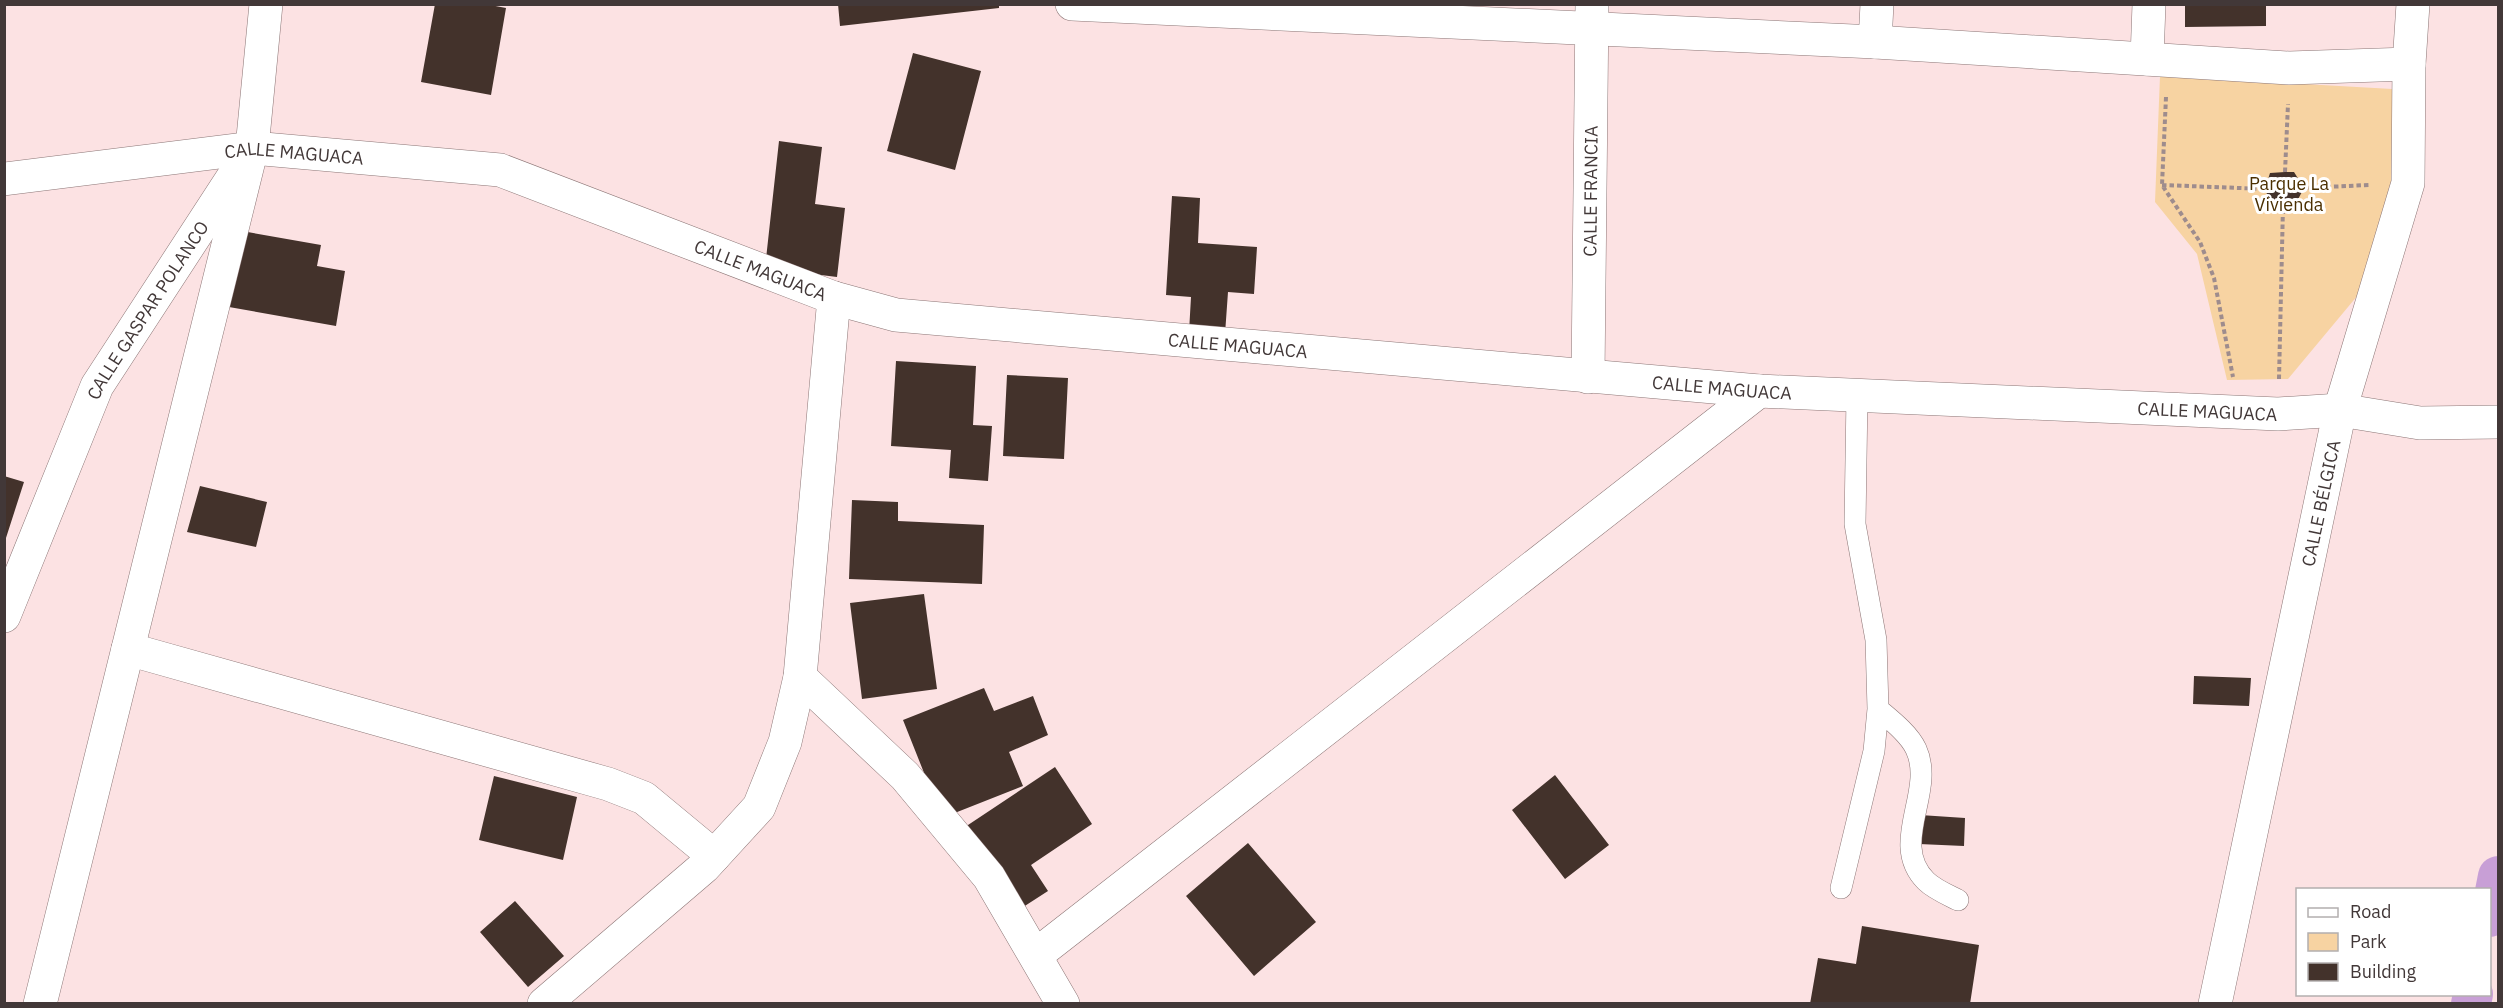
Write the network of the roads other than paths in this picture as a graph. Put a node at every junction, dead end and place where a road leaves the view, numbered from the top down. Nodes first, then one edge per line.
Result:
1 (266, 4) edge
2 (1072, 4) edge
3 (1877, 4) edge
4 (2149, 4) edge
5 (2413, 4) edge
6 (1320, 10) edge
7 (1592, 17) edge
8 (1875, 42) junction
9 (2157, 59) junction
10 (2409, 64) junction
11 (252, 148) junction
12 (4, 179) edge
13 (834, 298) junction
14 (1588, 377) junction
15 (1760, 391) junction
16 (1857, 396) junction
17 (2340, 410) junction
18 (2499, 422) edge
19 (4, 616) edge
20 (128, 649) junction
21 (800, 677) junction
22 (1878, 709) junction
23 (714, 856) junction
24 (1841, 888) dead end
25 (1958, 900) dead end
26 (1036, 955) junction
27 (40, 1004) edge
28 (544, 1004) edge
29 (1063, 1004) edge
30 (2215, 1004) edge

1 - 11 street, CALLE GASPAR POLANCO
2 - 6 street
3 - 8 street
4 - 9 street
5 - 10 street, CALLE BÉLGICA
6 - 7 street
7 - 8 street
7 - 14 street, CALLE FRANCIA
8 - 9 street
9 - 10 street
10 - 17 street, CALLE BÉLGICA
11 - 12 street, CALLE MAGUACA
11 - 13 street, CALLE MAGUACA
11 - 19 street, CALLE GASPAR POLANCO
11 - 20 street
13 - 14 street, CALLE MAGUACA
13 - 21 street
14 - 15 street, CALLE MAGUACA
15 - 16 street, CALLE MAGUACA
15 - 26 street
16 - 17 street, CALLE MAGUACA
16 - 22 lane
17 - 18 street, CALLE MAGUACA
17 - 30 street, CALLE BÉLGICA
20 - 23 street
20 - 27 street
21 - 23 street
21 - 26 street
22 - 24 lane
22 - 25 lane
23 - 28 street
26 - 29 street

